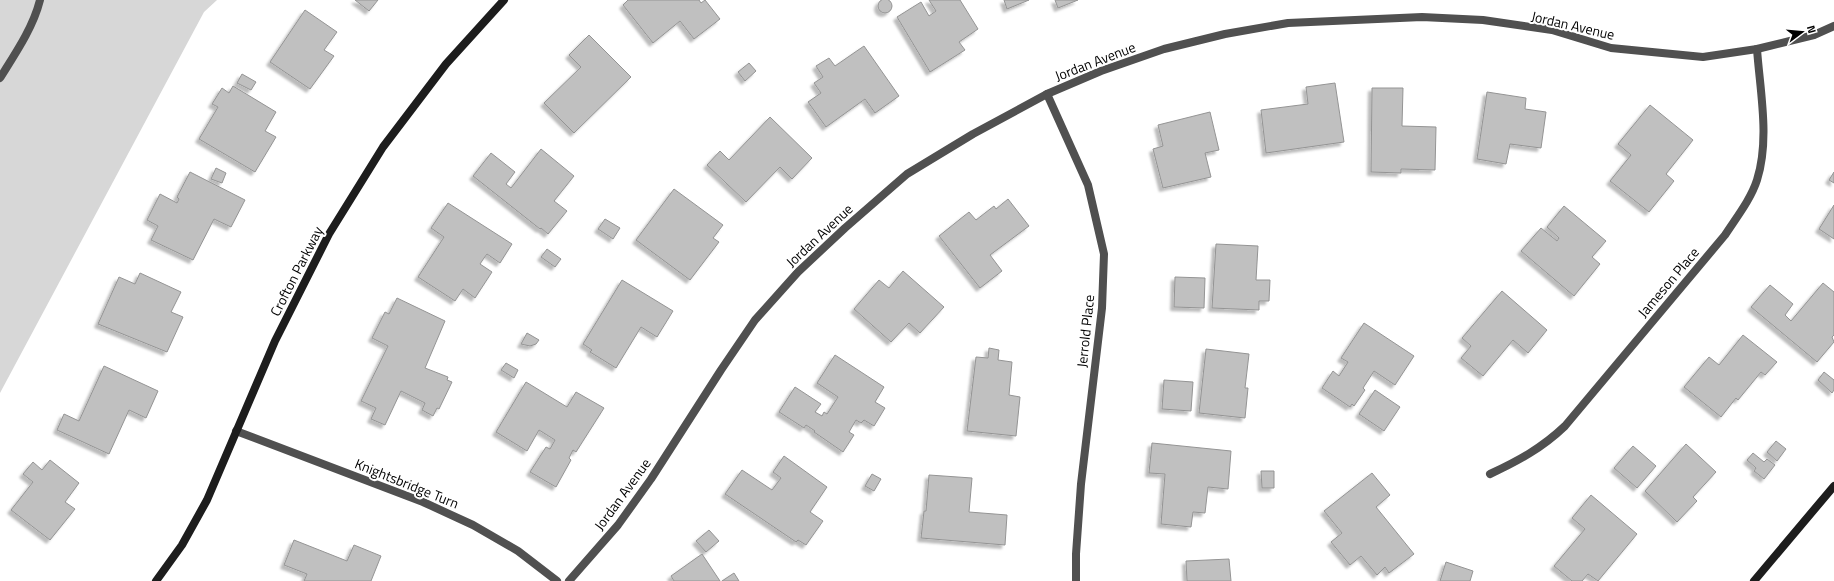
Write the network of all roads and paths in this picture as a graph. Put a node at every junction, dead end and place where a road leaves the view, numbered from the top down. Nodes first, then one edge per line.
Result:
1 (40, 0) edge
2 (504, 0) edge
3 (1834, 26) edge
4 (1757, 49) junction
5 (0, 78) edge
6 (1047, 94) junction
7 (236, 431) junction
8 (1490, 474) dead end
9 (1834, 486) edge
10 (156, 581) edge
11 (557, 581) edge
12 (569, 581) edge
13 (1076, 581) edge
14 (1754, 581) edge

1 - 5 street
2 - 7 street, Crofton Parkway
3 - 4 street, Jordan Avenue
4 - 6 street, Jordan Avenue
4 - 8 street, Jameson Place
6 - 12 street, Jordan Avenue
6 - 13 street, Jerrold Place
7 - 10 street, Crofton Parkway
7 - 11 street, Knightsbridge Turn
9 - 14 street

